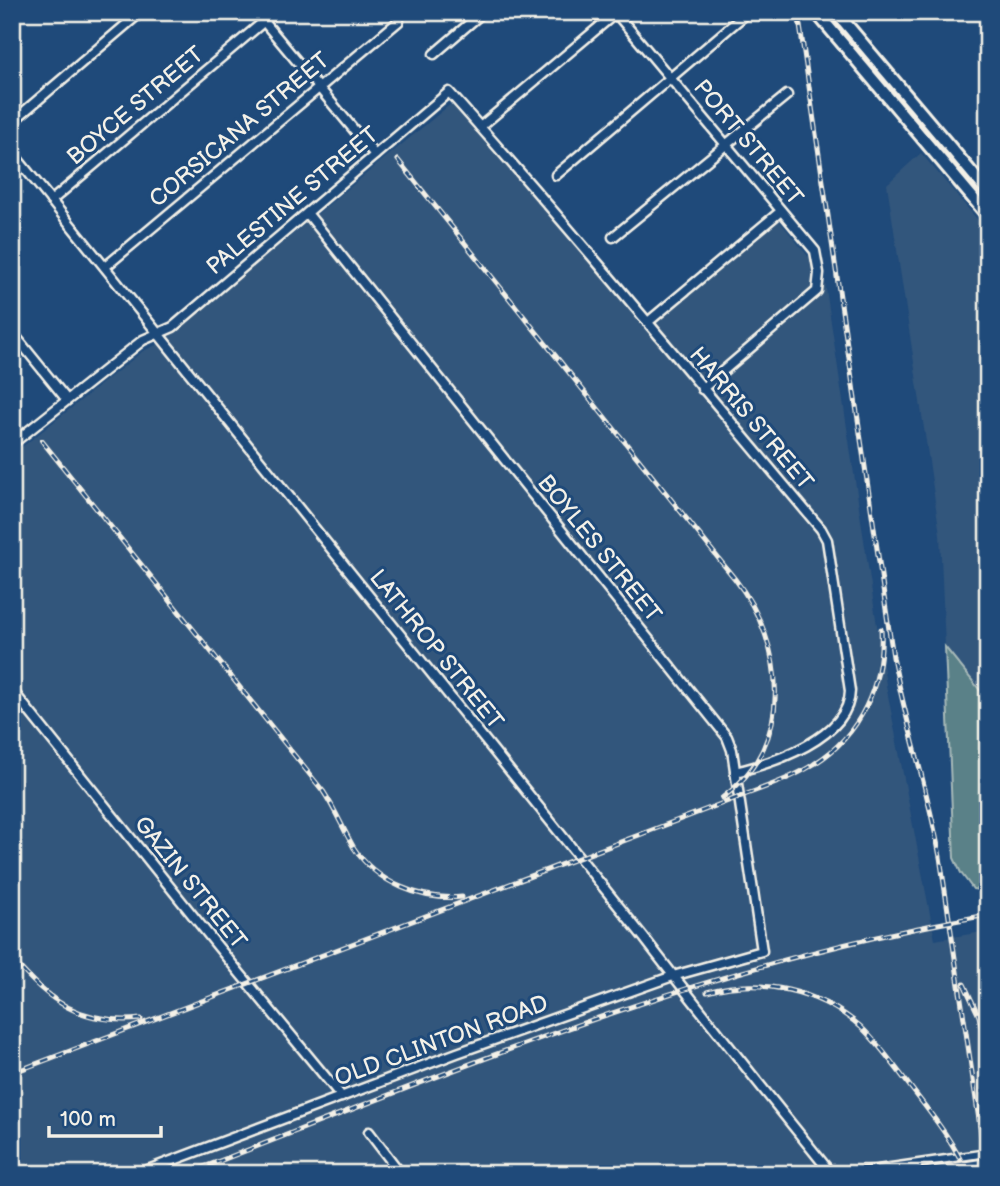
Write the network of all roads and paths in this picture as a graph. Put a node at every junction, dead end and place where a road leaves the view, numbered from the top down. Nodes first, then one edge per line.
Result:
1 (141, 12) edge
2 (256, 12) edge
3 (275, 12) edge
4 (484, 12) edge
5 (748, 12) edge
6 (817, 12) edge
7 (836, 12) edge
8 (616, 13) edge
9 (399, 21) dead end
10 (264, 22) junction
11 (434, 54) dead end
12 (671, 79) junction
13 (319, 87) junction
14 (449, 92) joint
15 (787, 95) dead end
16 (12, 122) edge
17 (480, 127) junction
18 (727, 145) junction
19 (13, 153) edge
20 (375, 155) junction
21 (556, 175) dead end
22 (988, 192) edge
23 (51, 201) junction
24 (781, 211) junction
25 (307, 213) junction
26 (988, 216) edge
27 (613, 237) dead end
28 (105, 267) junction
29 (648, 322) junction
30 (12, 332) edge
31 (158, 334) junction
32 (702, 389) junction
33 (67, 400) junction
34 (12, 444) edge
35 (12, 690) edge
36 (735, 772) junction
37 (762, 951) joint
38 (673, 976) junction
39 (342, 1097) junction
40 (369, 1132) dead end
41 (988, 1154) edge
42 (938, 1161) junction
43 (988, 1164) edge
44 (136, 1174) edge
45 (401, 1174) edge
46 (826, 1174) edge
47 (850, 1174) edge
48 (922, 1174) edge
49 (940, 1174) edge

1 - 16 street
2 - 10 street
3 - 10 street, BOYCE STREET
4 - 11 street
5 - 12 street
6 - 26 main road
7 - 22 main road
8 - 12 street, PORT STREET
8 - 17 street
9 - 13 street, CORSICANA STREET
10 - 13 street
10 - 23 street, BOYCE STREET
12 - 18 street, PORT STREET
12 - 21 street
13 - 20 street
13 - 28 street, CORSICANA STREET
14 - 17 street, HARRIS STREET
14 - 20 street, PALESTINE STREET
15 - 18 street
17 - 29 street, HARRIS STREET
18 - 24 street, PORT STREET
18 - 27 street
19 - 23 street, LATHROP STREET
20 - 25 street, PALESTINE STREET
23 - 28 street, LATHROP STREET
24 - 29 street
24 - 32 street, PORT STREET
25 - 31 street, PALESTINE STREET
25 - 36 street, BOYLES STREET
28 - 31 street, LATHROP STREET
29 - 32 street, HARRIS STREET
30 - 33 street
31 - 33 street, PALESTINE STREET
31 - 38 street, LATHROP STREET
32 - 36 street, HARRIS STREET
33 - 34 street, PALESTINE STREET
35 - 39 street, GAZIN STREET
36 - 37 street, BOYLES STREET
37 - 38 street, OLD CLINTON ROAD
38 - 39 street, OLD CLINTON ROAD
38 - 46 street, LATHROP STREET
39 - 44 street, OLD CLINTON ROAD
40 - 45 street
41 - 42 street
42 - 47 street
42 - 49 street
43 - 48 main road, bridge

